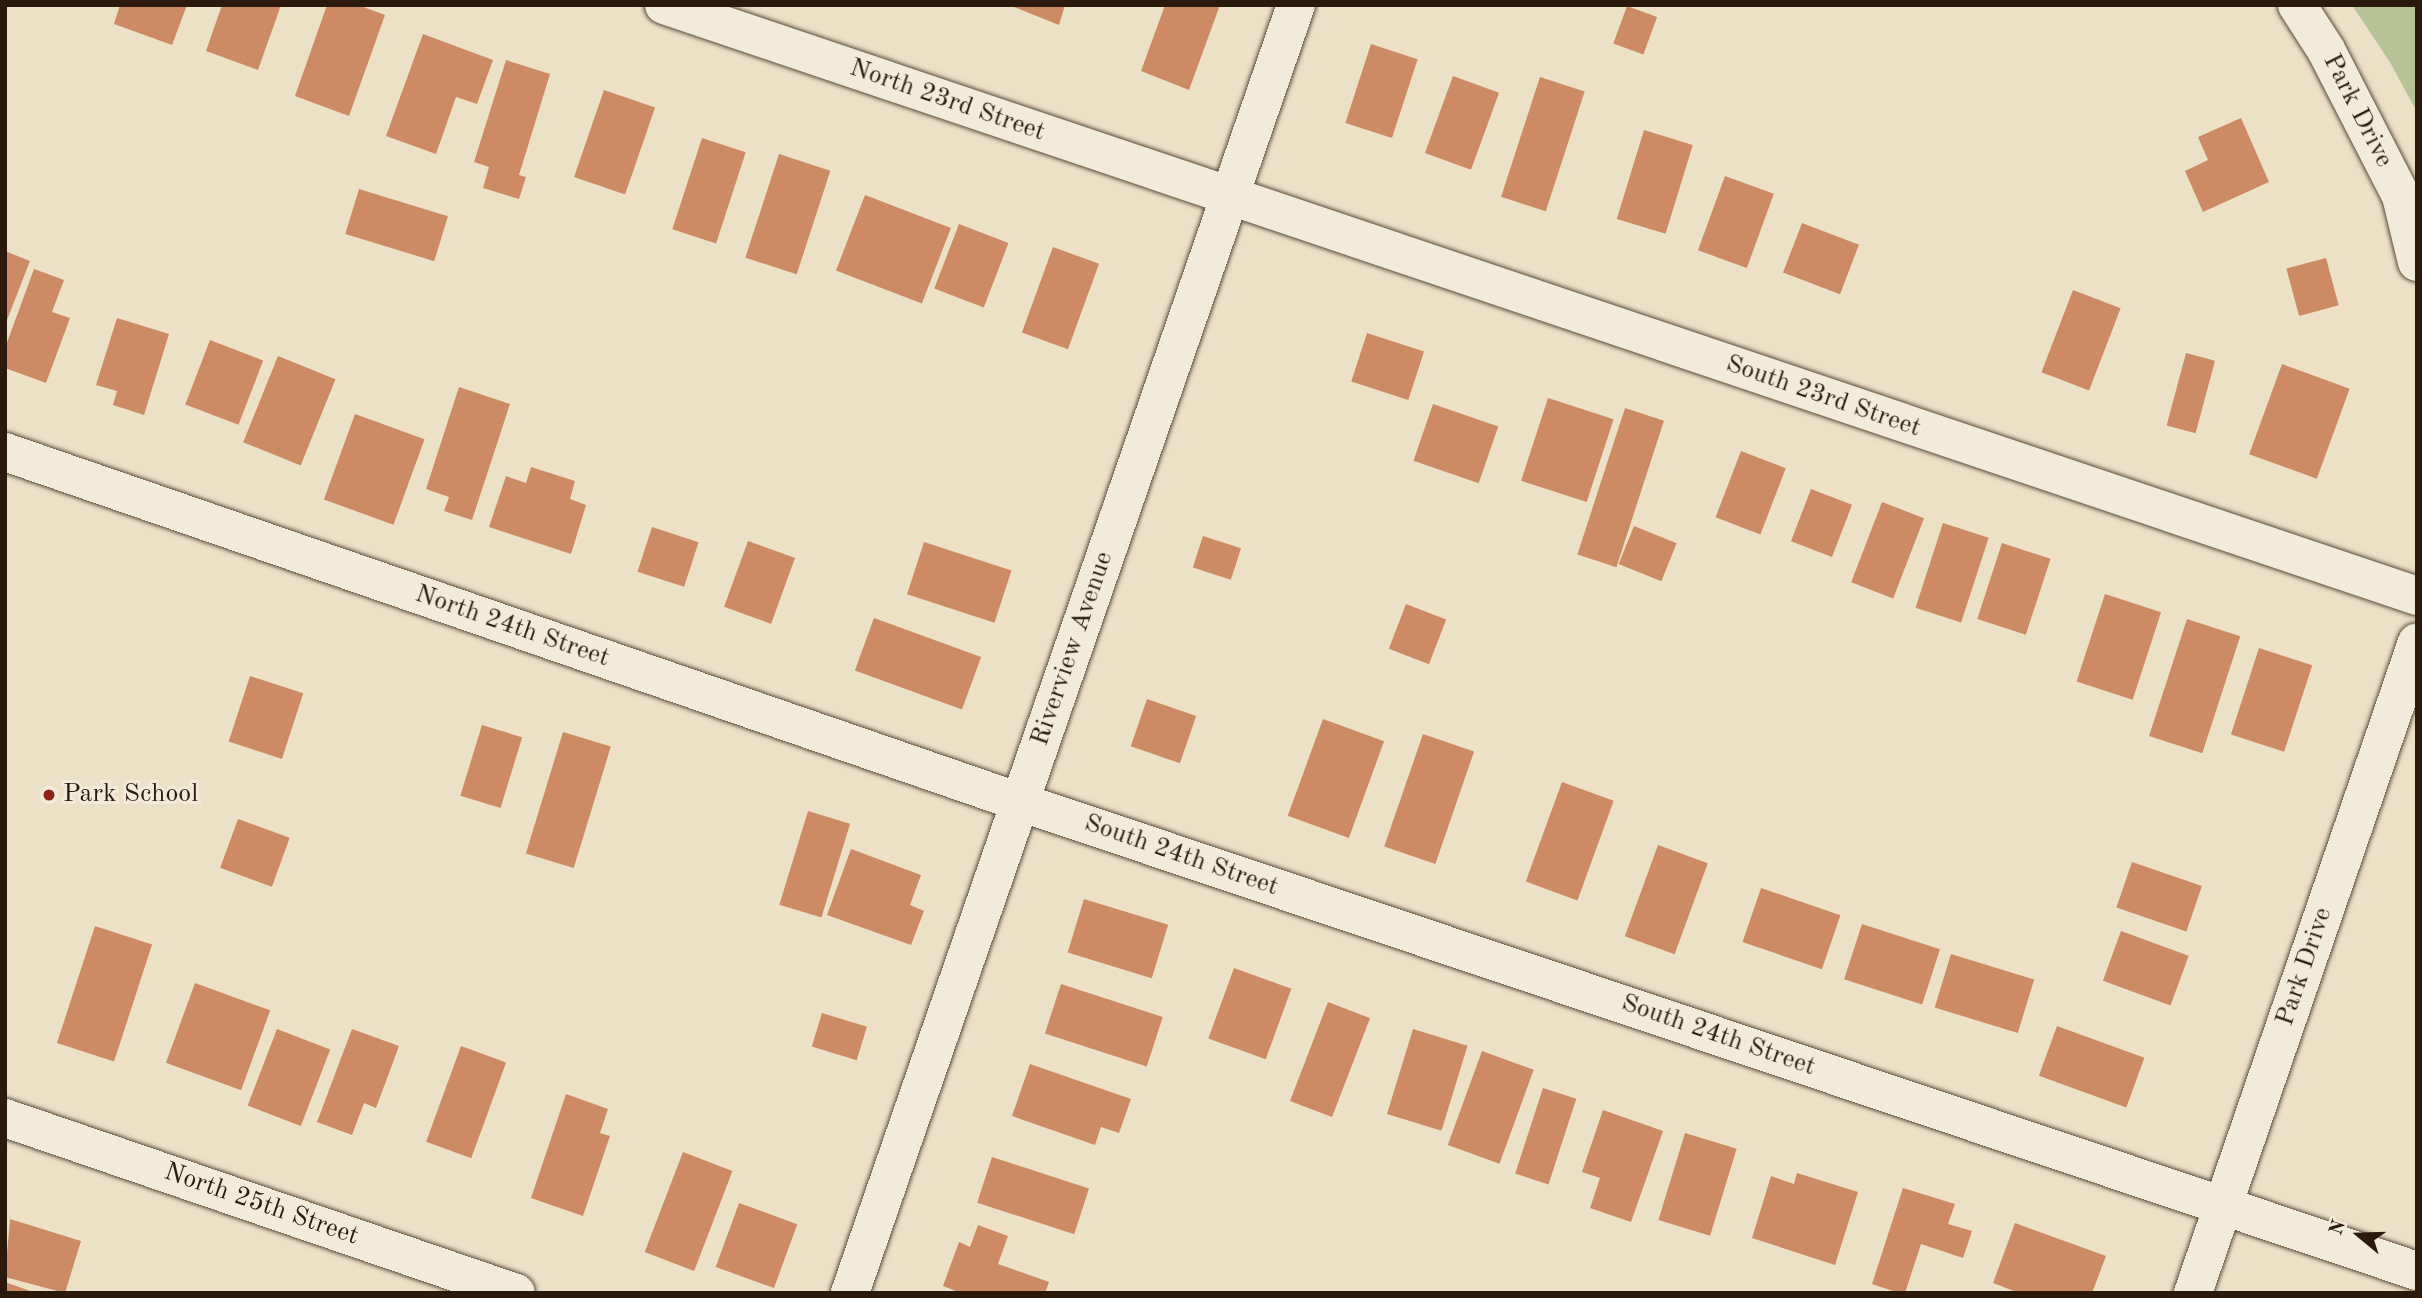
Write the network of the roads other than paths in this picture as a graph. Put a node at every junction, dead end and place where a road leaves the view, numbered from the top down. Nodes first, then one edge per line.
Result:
1 (664, 5) edge
2 (1296, 5) edge
3 (2297, 5) edge
4 (1230, 197) junction
5 (2417, 262) edge
6 (5, 452) edge
7 (2417, 596) edge
8 (2417, 642) edge
9 (1020, 802) junction
10 (5, 1118) edge
11 (2223, 1205) junction
12 (2417, 1271) edge
13 (516, 1293) edge
14 (850, 1293) edge
15 (2193, 1293) edge

1 - 4 street, North 23rd Street
2 - 4 street, Riverview Avenue
3 - 5 street, Park Drive
4 - 7 street, South 23rd Street
4 - 9 street, Riverview Avenue
6 - 9 street, North 24th Street
8 - 11 street, Park Drive
9 - 11 street, South 24th Street
9 - 14 street, Riverview Avenue
10 - 13 street, North 25th Street
11 - 12 street, South 24th Street
11 - 15 street, Park Drive

